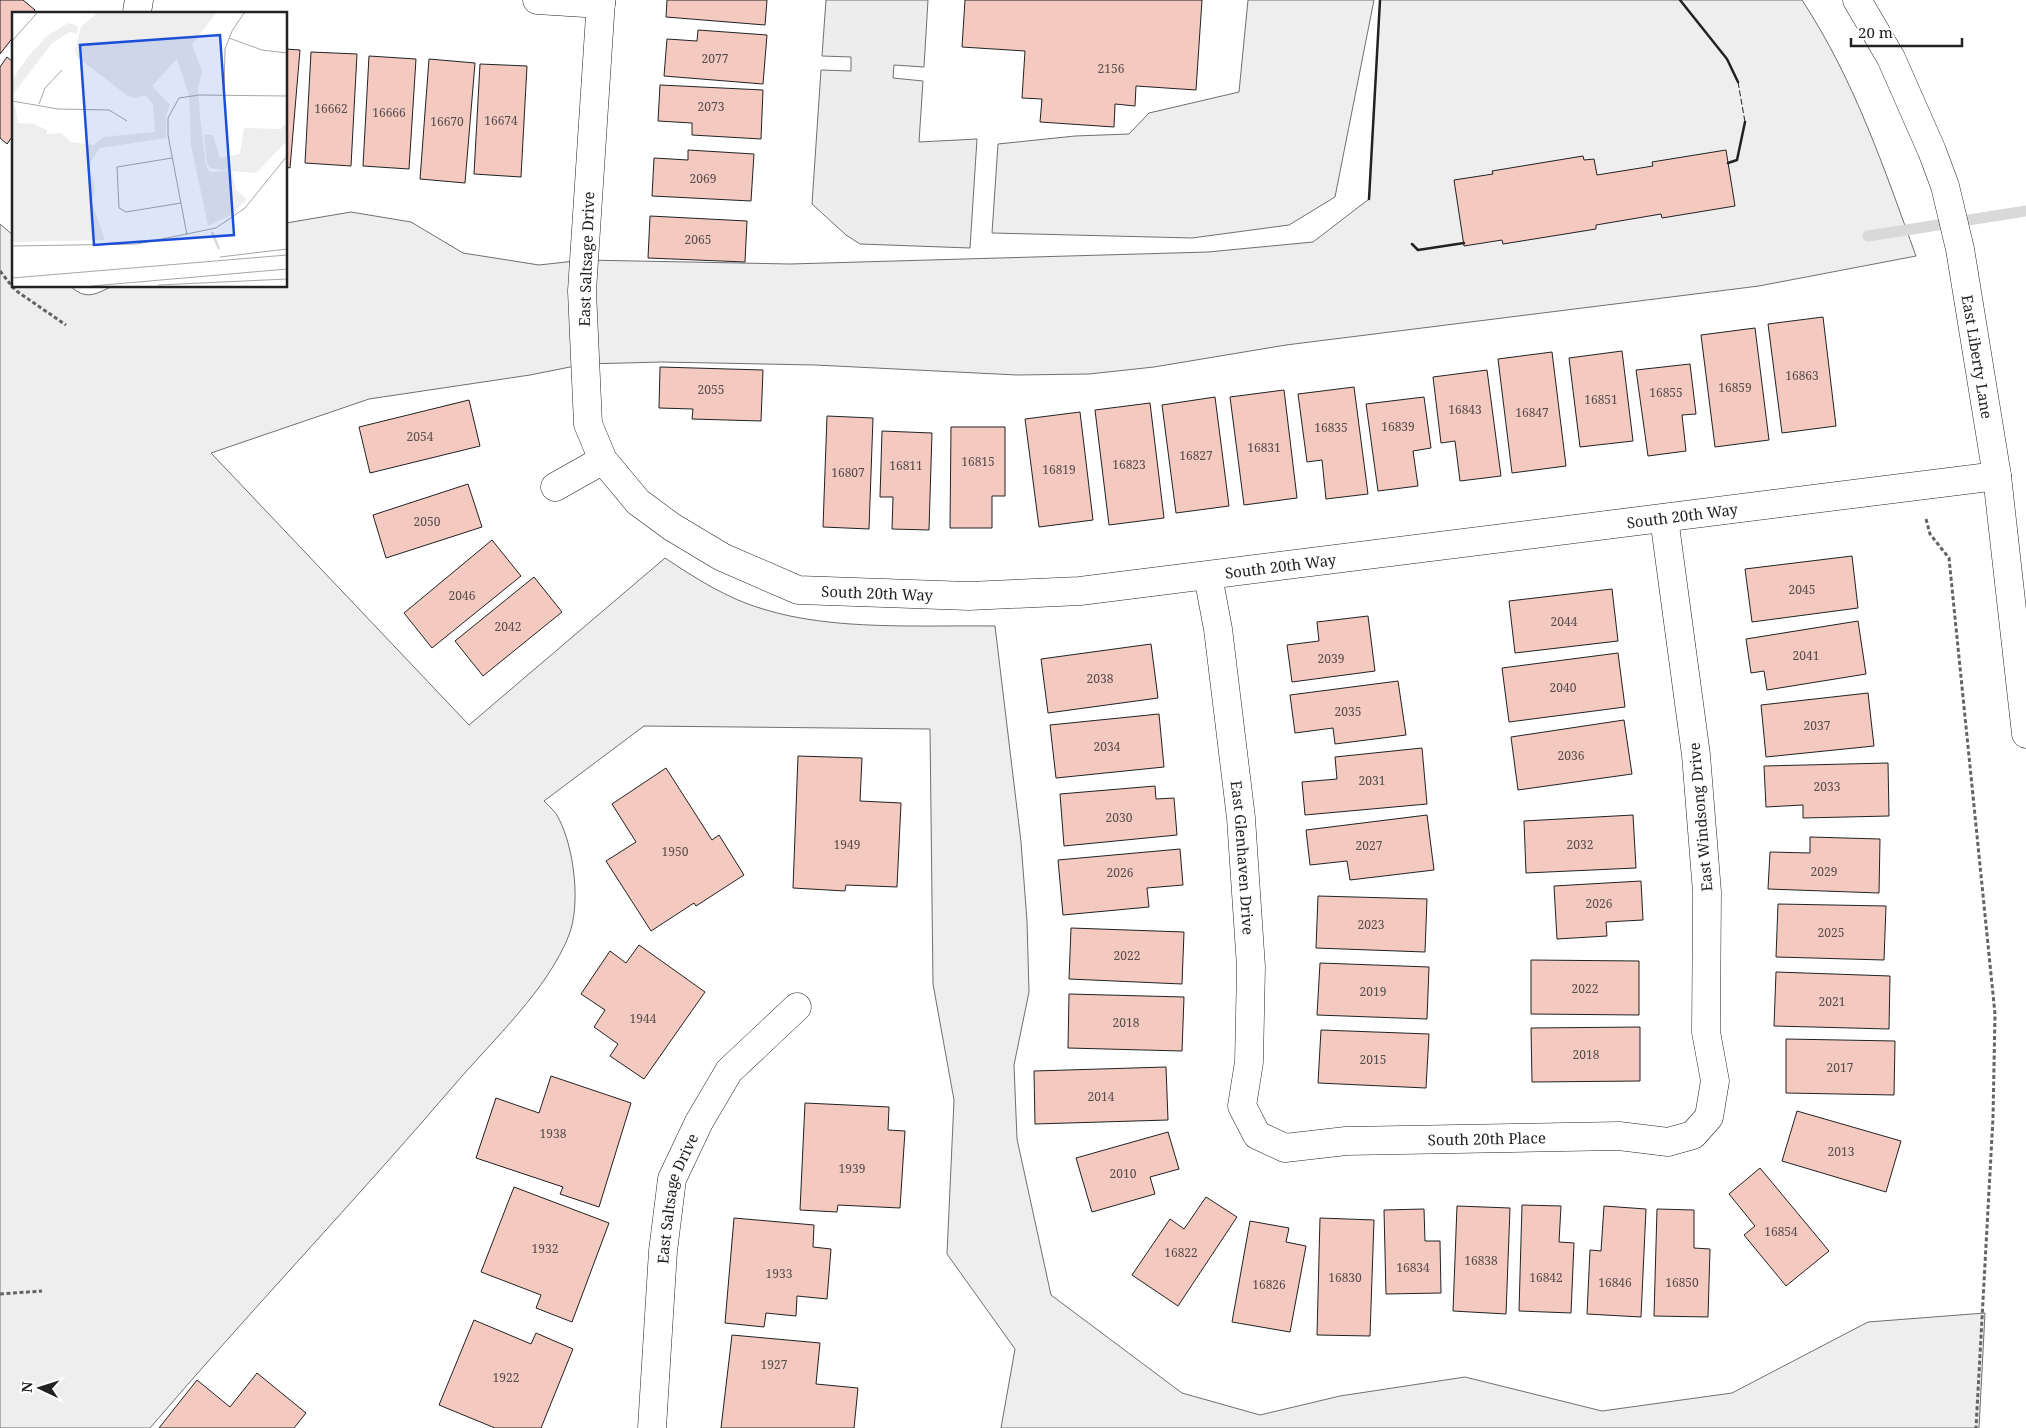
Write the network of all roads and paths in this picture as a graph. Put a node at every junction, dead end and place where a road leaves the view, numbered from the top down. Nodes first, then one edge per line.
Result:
1 (537, 0) edge
2 (1857, 0) edge
3 (601, 2) edge
4 (0, 271) edge
5 (12, 286) edge
6 (13, 288) edge
7 (66, 325) dead end
8 (603, 460) junction
9 (1997, 476) junction
10 (1918, 486) junction
11 (555, 487) dead end
12 (1664, 518) junction
13 (1208, 576) junction
14 (2026, 734) edge
15 (797, 1006) dead end
16 (1709, 1116) joint
17 (1257, 1135) joint
18 (42, 1291) dead end
19 (0, 1294) edge
20 (652, 1428) edge
21 (1976, 1428) edge

1 - 3 street
2 - 9 street, East Liberty Lane
3 - 8 street, East Saltsage Drive
4 - 5 path
6 - 7 path
8 - 11 street
8 - 13 street, South 20th Way
9 - 10 street, South 20th Way
9 - 14 street, East Liberty Lane
10 - 12 street, South 20th Way
10 - 21 path
12 - 13 street, South 20th Way
12 - 16 street, East Windsong Drive
13 - 17 street, East Glenhaven Drive
15 - 20 street, East Saltsage Drive
16 - 17 street, South 20th Place
18 - 19 path

